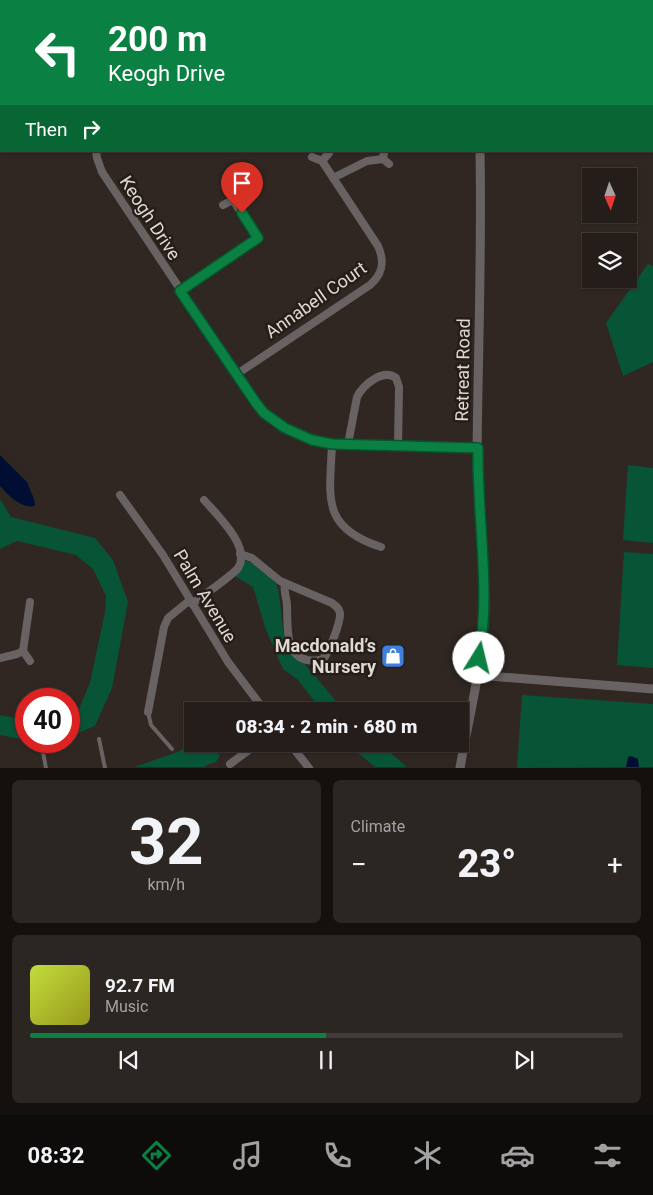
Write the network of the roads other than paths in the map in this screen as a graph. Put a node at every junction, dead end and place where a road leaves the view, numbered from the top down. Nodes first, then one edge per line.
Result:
1 (96, 152) edge
2 (480, 152) edge
3 (329, 153) dead end
4 (312, 157) dead end
5 (385, 159) dead end
6 (322, 162) junction
7 (333, 178) junction
8 (240, 193) dead end
9 (234, 200) junction
10 (223, 205) dead end
11 (180, 291) junction
12 (237, 374) junction
13 (332, 444) junction
14 (348, 444) junction
15 (398, 446) junction
16 (478, 448) junction
17 (120, 495) dead end
18 (204, 500) dead end
19 (381, 548) dead end
20 (240, 554) junction
21 (285, 583) junction
22 (30, 602) dead end
23 (191, 602) junction
24 (23, 651) junction
25 (0, 658) edge
26 (30, 660) dead end
27 (476, 675) junction
28 (653, 689) edge
29 (258, 702) edge
30 (148, 712) joint
31 (99, 739) dead end
32 (172, 749) dead end
33 (246, 752) edge
34 (296, 752) edge
35 (43, 753) edge
36 (230, 764) dead end
37 (46, 768) edge
38 (105, 768) edge
39 (309, 768) edge
40 (460, 768) edge

1 - 11 street, Keogh Drive
2 - 16 street, Retreat Road
3 - 6 street
4 - 6 street, Annabell Court
5 - 7 street
6 - 7 street, Annabell Court
7 - 12 street, Annabell Court
8 - 9 street
9 - 10 street
9 - 11 street
11 - 12 street, Keogh Drive
12 - 13 street, Keogh Drive
13 - 14 street, Keogh Drive
13 - 19 street
14 - 15 street, Keogh Drive
14 - 15 street
15 - 16 street, Keogh Drive
16 - 27 street, Retreat Road
17 - 23 street, Palm Avenue
18 - 20 street
20 - 21 street
20 - 23 street
21 - 21 street
22 - 24 street
23 - 29 street, Palm Avenue
23 - 30 street
24 - 25 street
24 - 26 street
27 - 28 street
27 - 40 street, Retreat Road
30 - 32 lane
31 - 38 lane
33 - 36 street
34 - 39 street
35 - 37 lane

